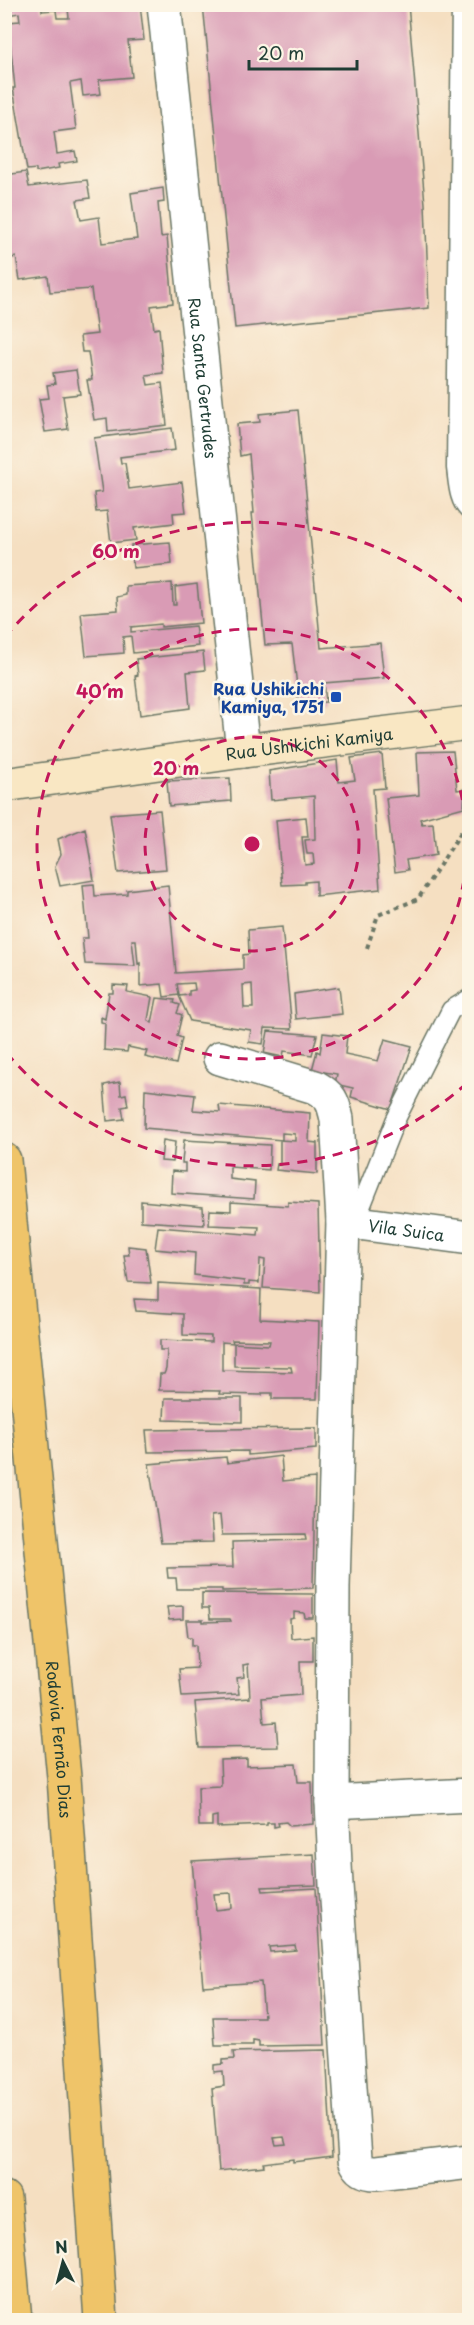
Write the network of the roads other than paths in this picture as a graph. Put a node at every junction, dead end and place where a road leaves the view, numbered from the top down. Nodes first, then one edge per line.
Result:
1 (164, 4) edge
2 (461, 4) edge
3 (470, 511) edge
4 (470, 723) edge
5 (243, 751) junction
6 (4, 785) edge
7 (469, 999) edge
8 (220, 1058) dead end
9 (4, 1160) edge
10 (349, 1221) junction
11 (470, 1238) edge
12 (470, 1796) edge
13 (332, 1802) junction
14 (470, 2162) edge
15 (4, 2198) edge
16 (15, 2320) edge
17 (101, 2320) edge

1 - 5 street, Rua Santa Gertrudes
2 - 3 lane
4 - 5 main road, Rua Ushikichi Kamiya
5 - 6 main road, Rua Ushikichi Kamiya
7 - 10 lane
8 - 10 street
9 - 17 highway, Rodovia Fernão Dias
10 - 11 street, Vila Suica
10 - 13 street
12 - 13 street
13 - 14 street
15 - 16 highway

